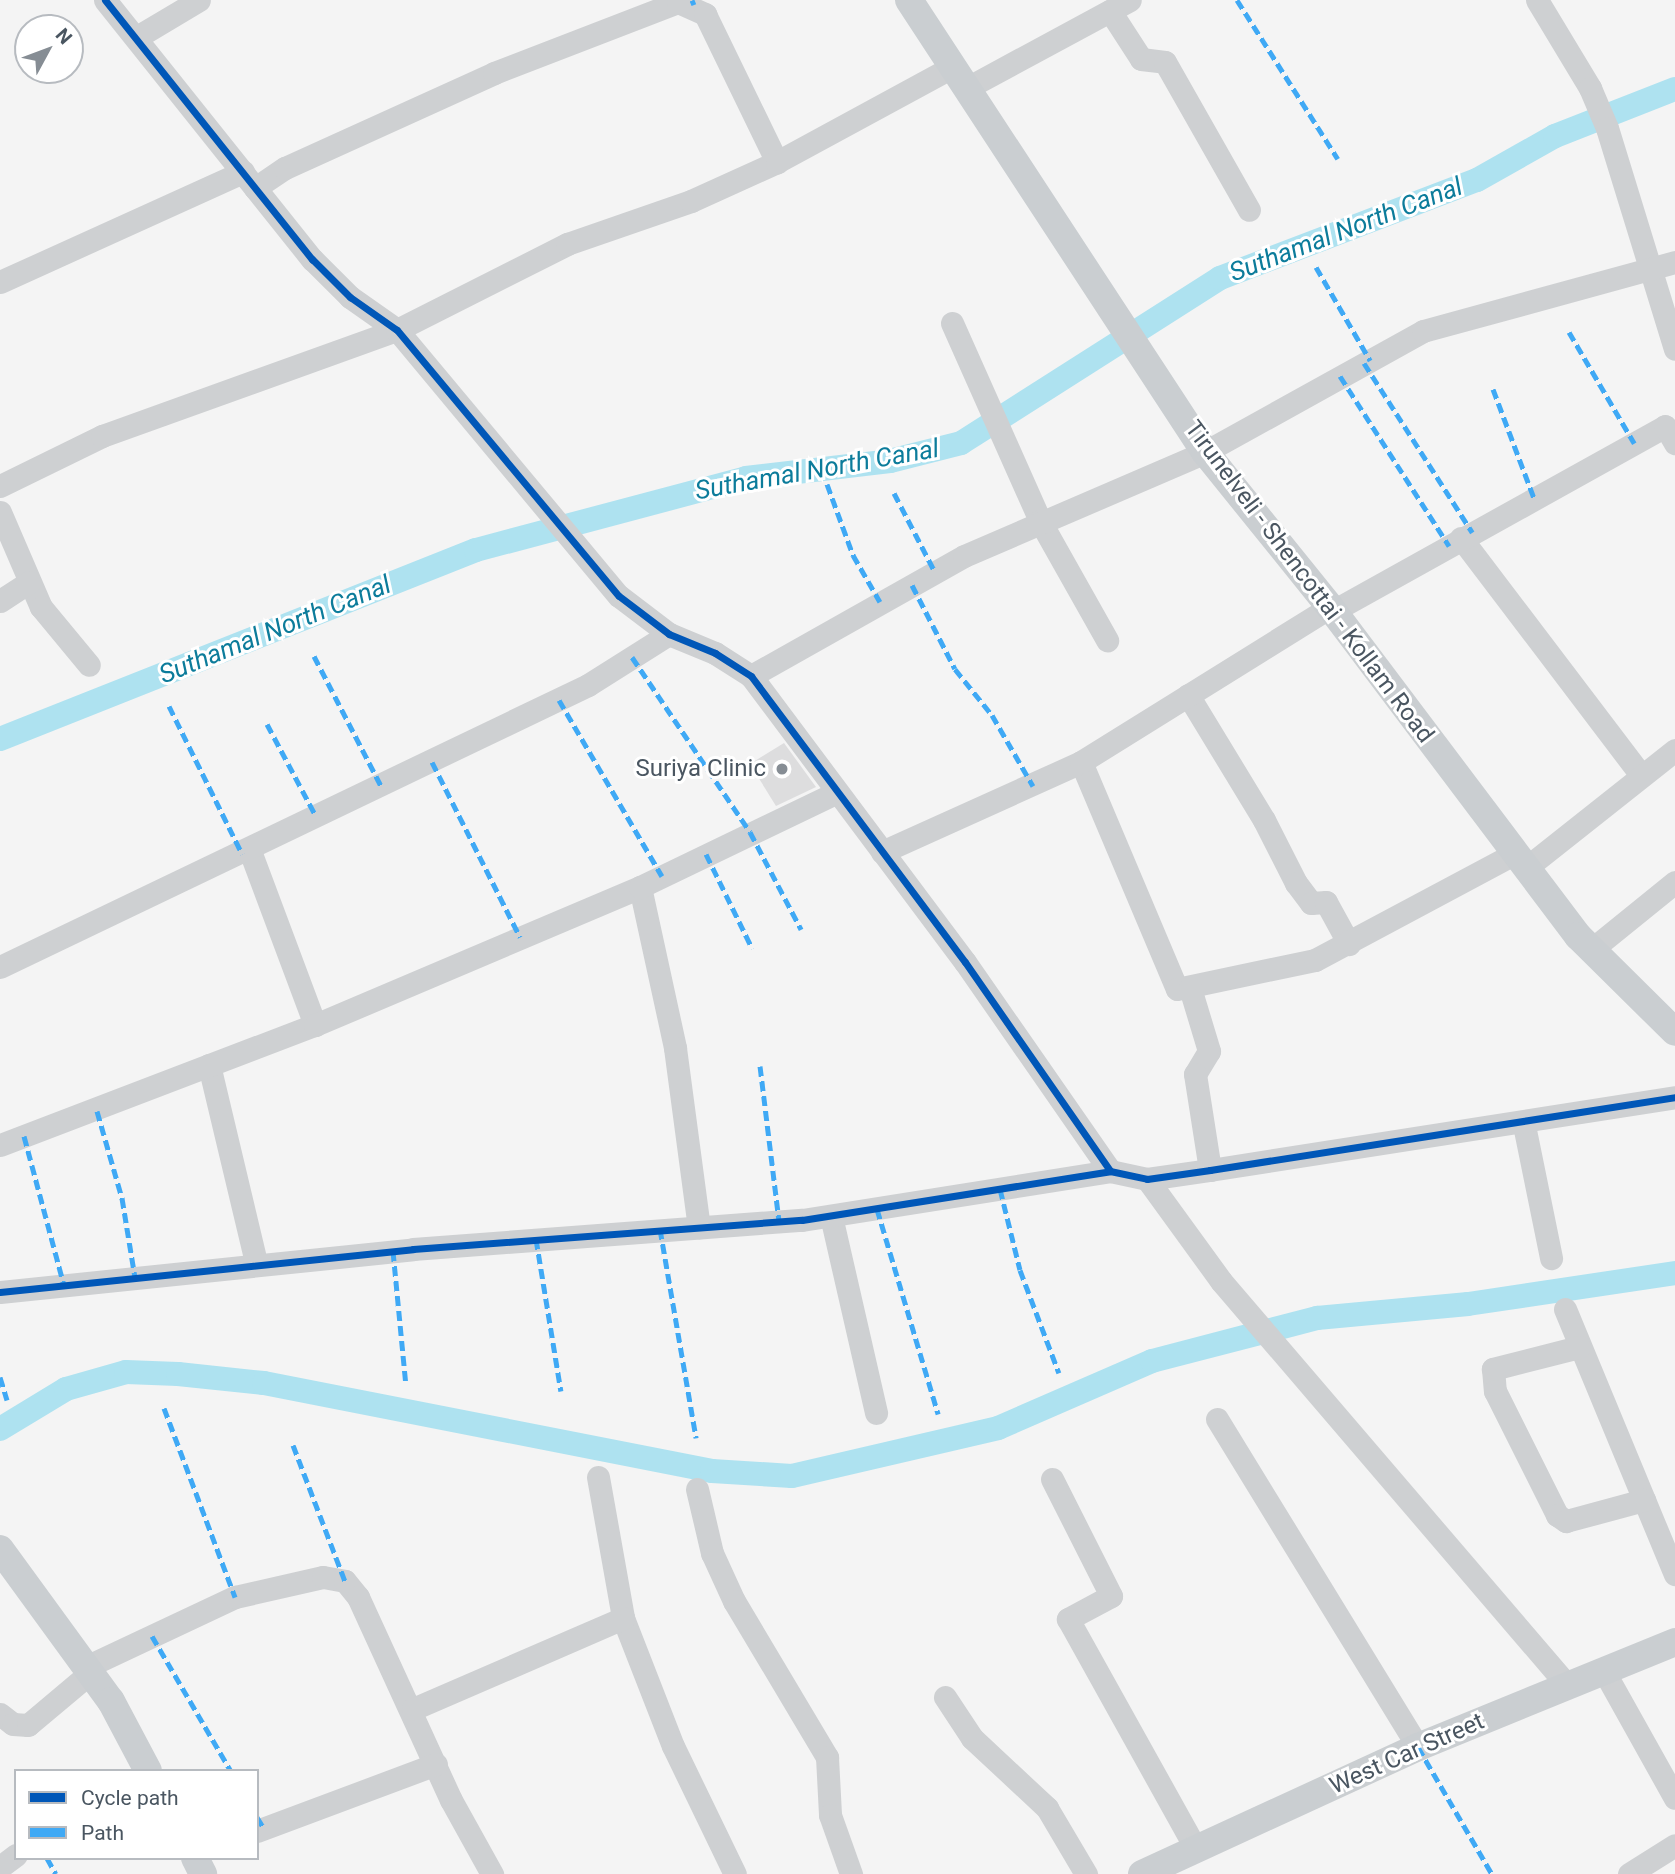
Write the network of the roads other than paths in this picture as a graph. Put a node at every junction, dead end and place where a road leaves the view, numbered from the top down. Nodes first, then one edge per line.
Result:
1 (105, 0) edge
2 (199, 0) edge
3 (909, 0) edge
4 (1537, 0) edge
5 (697, 2) edge
6 (1120, 5) edge
7 (137, 37) junction
8 (960, 77) junction
9 (777, 162) junction
10 (249, 180) junction
11 (1249, 210) dead end
12 (1675, 262) edge
13 (1648, 271) junction
14 (0, 282) edge
15 (952, 323) dead end
16 (397, 330) junction
17 (1675, 349) edge
18 (1672, 429) edge
19 (1205, 452) junction
20 (0, 486) edge
21 (0, 512) edge
22 (1040, 521) junction
23 (1461, 538) junction
24 (29, 582) junction
25 (0, 601) edge
26 (1332, 609) junction
27 (669, 634) junction
28 (1107, 640) dead end
29 (89, 665) dead end
30 (751, 676) junction
31 (1188, 695) junction
32 (1675, 750) edge
33 (1082, 762) junction
34 (1641, 775) junction
35 (835, 793) junction
36 (250, 851) junction
37 (882, 852) junction
38 (1521, 861) junction
39 (1675, 882) edge
40 (640, 887) junction
41 (1349, 944) junction
42 (1591, 950) junction
43 (0, 967) edge
44 (1190, 988) junction
45 (315, 1025) junction
46 (1675, 1032) edge
47 (209, 1065) junction
48 (1675, 1097) edge
49 (1524, 1125) junction
50 (0, 1145) edge
51 (1210, 1170) junction
52 (1110, 1171) junction
53 (1147, 1178) junction
54 (831, 1216) junction
55 (699, 1227) junction
56 (1551, 1258) dead end
57 (256, 1263) junction
58 (0, 1292) edge
59 (1565, 1309) dead end
60 (1579, 1348) junction
61 (876, 1413) dead end
62 (1217, 1419) dead end
63 (598, 1478) dead end
64 (1052, 1479) dead end
65 (697, 1489) dead end
66 (1644, 1500) junction
67 (0, 1549) edge
68 (1675, 1574) edge
69 (623, 1618) junction
70 (1675, 1642) edge
71 (88, 1670) junction
72 (1605, 1673) junction
73 (1567, 1685) junction
74 (945, 1697) dead end
75 (413, 1709) junction
76 (0, 1714) edge
77 (1418, 1747) junction
78 (436, 1764) junction
79 (142, 1768) edge
80 (1675, 1798) edge
81 (259, 1830) edge
82 (1675, 1845) edge
83 (1196, 1849) junction
84 (492, 1874) edge
85 (735, 1874) edge
86 (851, 1874) edge
87 (1086, 1874) edge
88 (1142, 1874) edge
89 (1629, 1874) edge

1 - 7 street
2 - 7 street
3 - 8 main road, Tirunelveli - Shencottai - Kollam Road
4 - 13 street
5 - 9 street
5 - 10 street
6 - 8 street
6 - 11 street
7 - 10 street
8 - 9 street
8 - 19 main road, Tirunelveli - Shencottai - Kollam Road
9 - 16 street
10 - 14 street
10 - 16 street
12 - 13 street
13 - 17 street
13 - 19 street
15 - 22 street
16 - 20 street
16 - 27 street
18 - 23 street
19 - 22 street
19 - 26 main road, Tirunelveli - Shencottai - Kollam Road
21 - 24 street
22 - 28 street
22 - 30 street
23 - 26 street
23 - 34 street
24 - 25 street
24 - 29 street
26 - 31 street
26 - 38 main road, Tirunelveli - Shencottai - Kollam Road
27 - 30 street
27 - 36 street
30 - 35 street
31 - 33 street
31 - 41 street
32 - 34 street
33 - 37 street
33 - 44 street
34 - 38 street
35 - 37 street
35 - 40 street
36 - 43 street
36 - 45 street
37 - 52 street
38 - 41 street
38 - 42 main road, Tirunelveli - Shencottai - Kollam Road
39 - 42 street
40 - 45 street
40 - 55 street
41 - 44 street
42 - 46 main road, Tirunelveli - Shencottai - Kollam Road
44 - 51 street
45 - 47 street
47 - 50 street
47 - 57 street
48 - 49 street
49 - 51 street
49 - 56 street
51 - 53 street
52 - 53 street
52 - 54 street
53 - 73 street
54 - 55 street
54 - 61 street
55 - 57 street
57 - 58 street
59 - 60 street
60 - 66 street
60 - 66 street
62 - 77 street
63 - 69 street
64 - 83 street
65 - 86 street
66 - 68 street
67 - 71 main road
69 - 75 street
69 - 85 street
70 - 72 main road, West Car Street
71 - 75 street
71 - 76 street
71 - 79 main road
72 - 73 main road, West Car Street
72 - 80 street
73 - 77 main road, West Car Street
74 - 87 street
75 - 78 street
77 - 83 main road, West Car Street
78 - 81 street
78 - 84 street
82 - 89 street
83 - 88 main road, West Car Street

